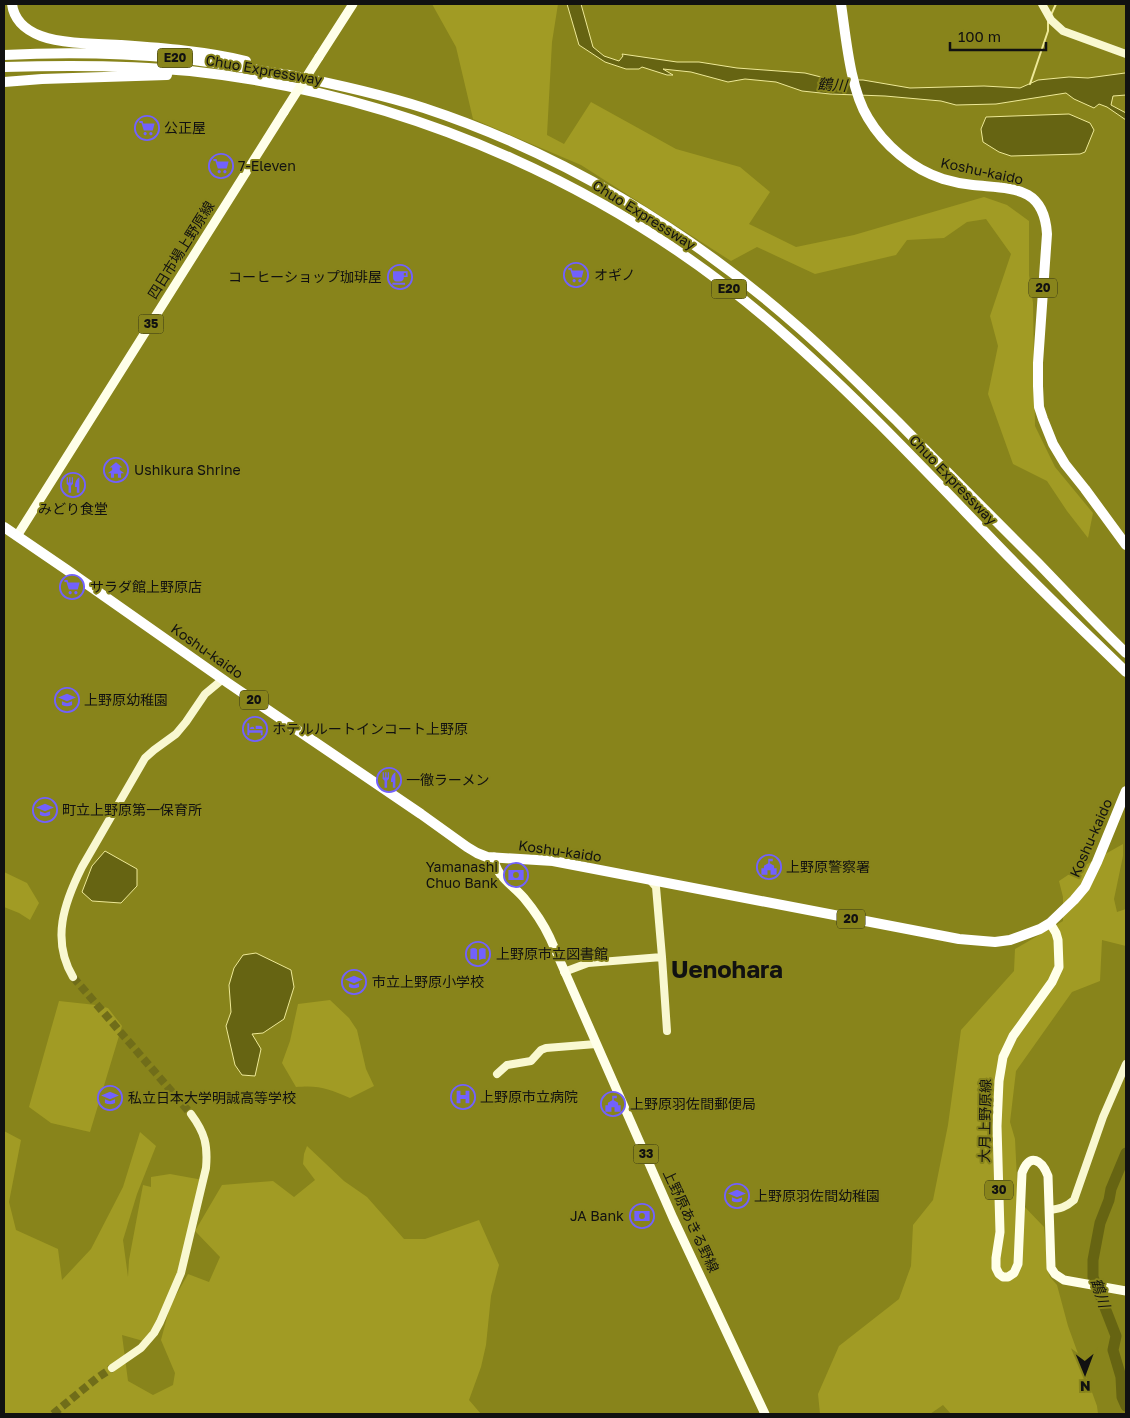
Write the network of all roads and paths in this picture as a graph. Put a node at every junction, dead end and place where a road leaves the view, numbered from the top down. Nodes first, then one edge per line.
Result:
1 (12, 4) edge
2 (353, 4) edge
3 (841, 4) edge
4 (1043, 7) edge
5 (1126, 54) edge
6 (4, 55) edge
7 (4, 67) edge
8 (233, 77) junction
9 (4, 82) edge
10 (344, 86) junction
11 (4, 527) edge
12 (17, 536) junction
13 (1126, 545) edge
14 (1126, 653) edge
15 (1124, 670) edge
16 (223, 679) junction
17 (1126, 791) edge
18 (494, 857) junction
19 (650, 880) junction
20 (1050, 923) junction
21 (662, 956) junction
22 (564, 972) junction
23 (73, 977) tunnel mouth
24 (667, 1031) dead end
25 (596, 1044) junction
26 (1126, 1064) edge
27 (497, 1074) dead end
28 (191, 1114) tunnel mouth
29 (1049, 1210) junction
30 (1126, 1291) edge
31 (112, 1368) tunnel mouth
32 (765, 1414) edge

1 - 10 highway
2 - 12 main road, 四日市場上野原線 / 35, bridge
3 - 13 highway, Koshu-kaido / 20
4 - 5 street
6 - 10 highway, Chuo Expressway / E20
7 - 8 highway, Chuo Expressway / E20
8 - 9 highway
8 - 15 highway, Chuo Expressway / E20
10 - 14 highway, Chuo Expressway / E20
11 - 12 highway, Koshu-kaido / 20
12 - 16 highway, Koshu-kaido / 20
16 - 18 highway, Koshu-kaido / 20
16 - 23 street
17 - 20 highway, Koshu-kaido / 20
18 - 19 highway, Koshu-kaido / 20
18 - 22 main road, 上野原あきる野線 / 33
19 - 20 highway, Koshu-kaido / 20
19 - 21 street
20 - 29 main road, 大月上野原線 / 30
21 - 22 street
21 - 24 street
22 - 25 main road, 上野原あきる野線 / 33
25 - 27 street
25 - 32 main road, 上野原あきる野線 / 33
26 - 29 street
28 - 31 street
29 - 30 main road, 大月上野原線 / 30

